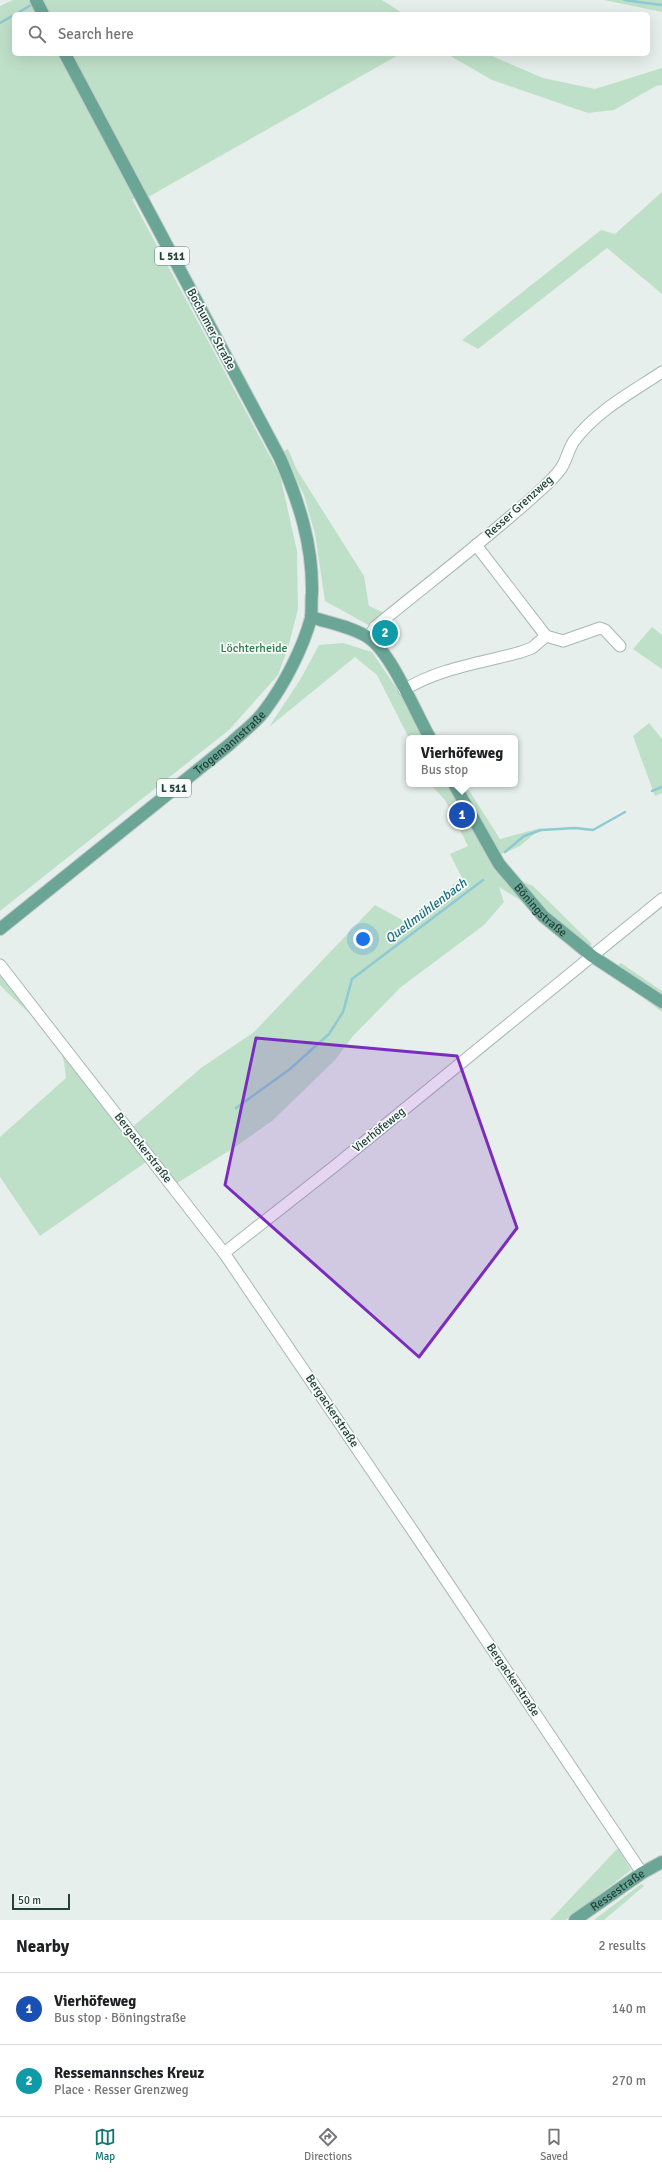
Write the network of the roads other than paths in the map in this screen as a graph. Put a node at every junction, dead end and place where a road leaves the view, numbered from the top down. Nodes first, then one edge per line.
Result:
1 (36, 0) edge
2 (42, 12) edge
3 (66, 56) edge
4 (662, 372) edge
5 (476, 545) junction
6 (311, 617) junction
7 (546, 636) junction
8 (369, 638) junction
9 (620, 646) dead end
10 (404, 690) junction
11 (428, 735) edge
12 (456, 787) edge
13 (662, 899) edge
14 (0, 929) edge
15 (592, 956) junction
16 (0, 965) edge
17 (662, 1002) edge
18 (224, 1253) junction
19 (662, 1862) edge
20 (642, 1873) junction
21 (575, 1920) edge

1 - 2 main road
3 - 6 main road, Bochumer Straße / L 511
4 - 5 street, Resser Grenzweg
5 - 7 street
5 - 8 street, Resser Grenzweg
6 - 8 main road
6 - 14 main road, Trogemannstraße / L 511
7 - 9 street
7 - 10 street
8 - 10 main road
10 - 11 main road
12 - 15 main road, Böningstraße
13 - 15 street, Vierhöfeweg
15 - 17 main road, Böningstraße
15 - 18 street, Vierhöfeweg
16 - 18 street, Bergackerstraße
18 - 20 street, Bergackerstraße
19 - 20 main road, Ressestraße
20 - 21 main road, Ressestraße

